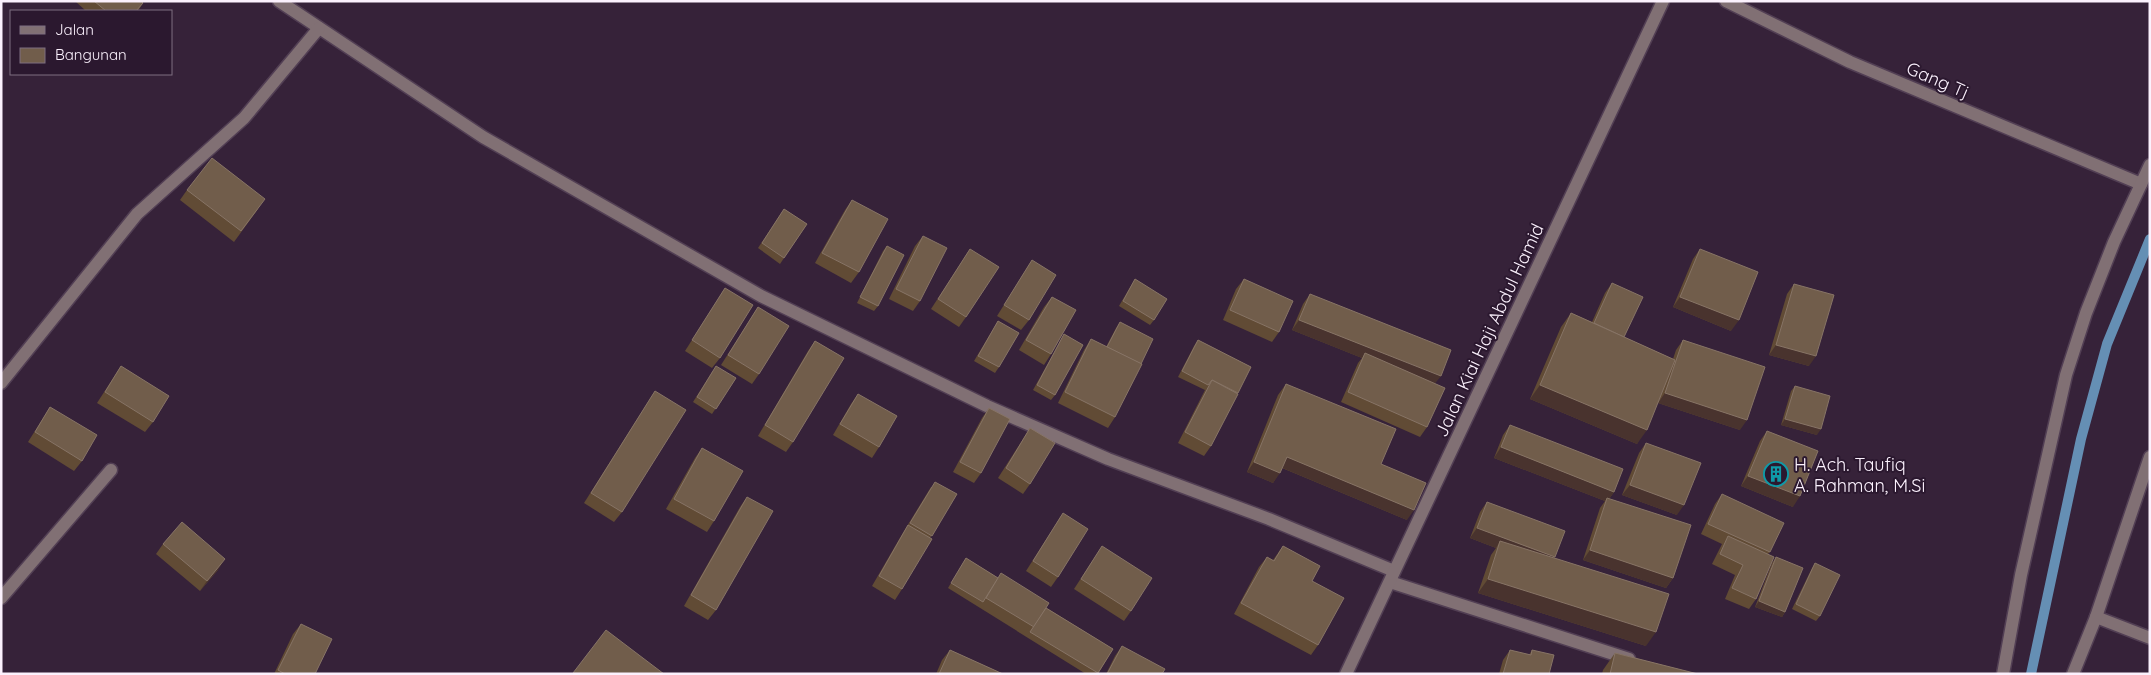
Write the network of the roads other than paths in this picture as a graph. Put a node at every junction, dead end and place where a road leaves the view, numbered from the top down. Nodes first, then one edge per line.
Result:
1 (279, 1) edge
2 (1663, 1) edge
3 (1726, 1) edge
4 (319, 28) junction
5 (2150, 165) edge
6 (2141, 184) junction
7 (1, 383) edge
8 (2150, 457) edge
9 (111, 470) dead end
10 (1392, 577) junction
11 (1, 598) edge
12 (2096, 617) junction
13 (2150, 638) edge
14 (1641, 663) edge
15 (1346, 674) edge
16 (2002, 674) edge
17 (2073, 674) edge

1 - 4 street
2 - 10 street, Jalan Kiai Haji Abdul Hamid
3 - 6 street, Gang Tj
4 - 7 street
4 - 10 street
5 - 6 street
6 - 16 street
8 - 12 street
9 - 11 street
10 - 14 street
10 - 15 street, Jalan Kiai Haji Abdul Hamid
12 - 13 street
12 - 17 street

